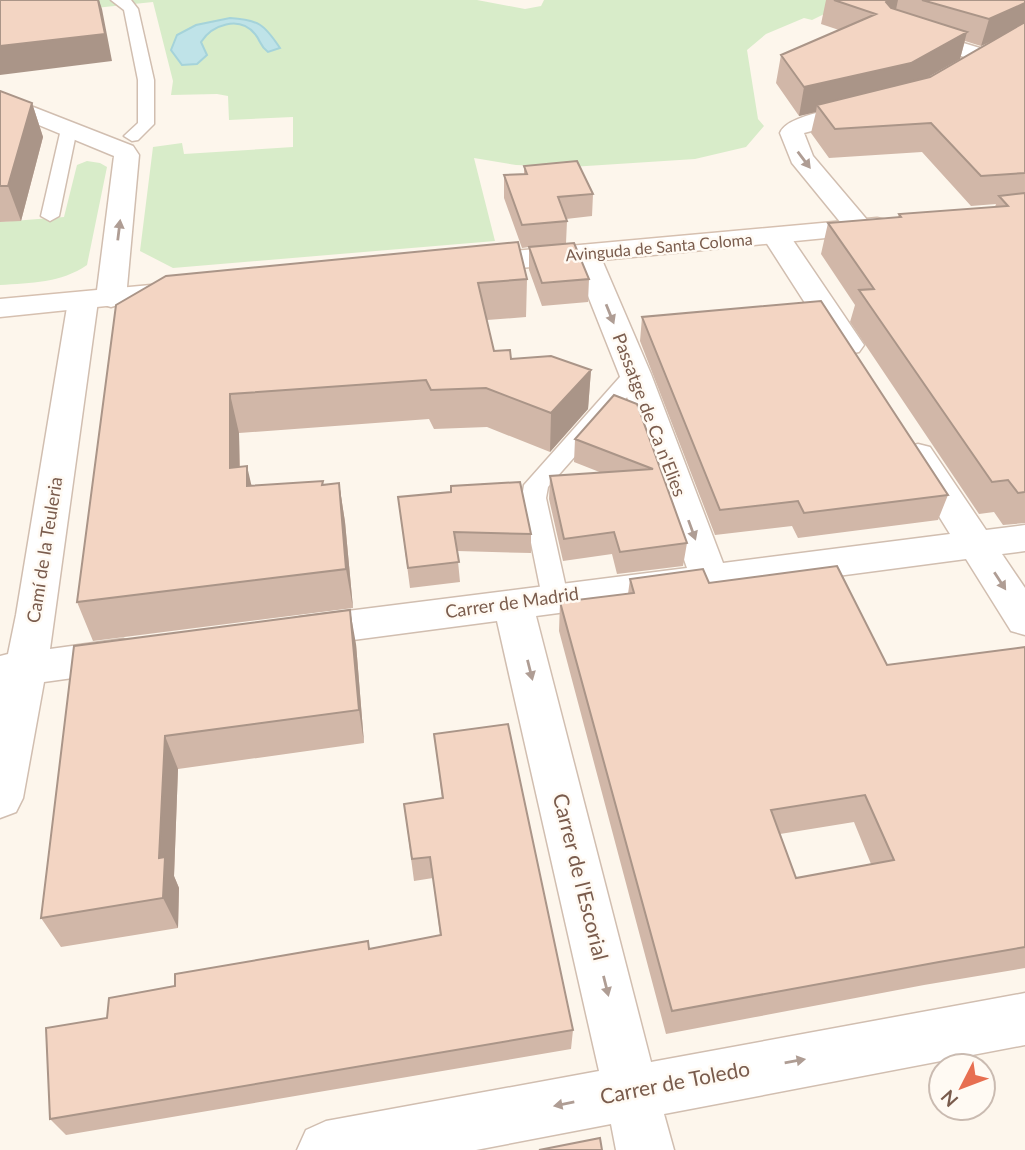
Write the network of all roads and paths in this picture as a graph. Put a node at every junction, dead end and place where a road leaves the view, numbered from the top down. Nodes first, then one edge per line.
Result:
1 (118, 0) edge
2 (893, 28) edge
3 (960, 72) edge
4 (0, 101) edge
5 (884, 105) edge
6 (69, 129) junction
7 (132, 136) dead end
8 (50, 216) dead end
9 (901, 224) edge
10 (860, 228) junction
11 (776, 236) junction
12 (585, 253) junction
13 (440, 267) edge
14 (206, 289) edge
15 (97, 299) junction
16 (0, 308) edge
17 (863, 370) edge
18 (635, 374) junction
19 (901, 428) edge
20 (1025, 538) edge
21 (976, 544) junction
22 (710, 579) junction
23 (534, 600) junction
24 (1025, 620) edge
25 (264, 636) edge
26 (153, 651) edge
27 (12, 670) edge
28 (0, 798) edge
29 (1025, 1019) edge
30 (632, 1091) junction
31 (326, 1150) edge
32 (645, 1150) edge

1 - 7 lane
2 - 3 street
4 - 6 street
5 -> 10 street
6 - 8 lane
15 -> 6 street, Camí de la Teuleria
9 - 10 street, Avinguda de Santa Coloma
10 - 11 street, Avinguda de Santa Coloma
11 - 12 street, Avinguda de Santa Coloma
11 - 17 street
12 - 13 street, Avinguda de Santa Coloma
12 -> 18 street, Passatge de Ca n'Elies
14 - 15 street
15 - 16 street
15 - 27 street, Camí de la Teuleria
18 -> 22 street, Passatge de Ca n'Elies
18 - 23 lane
19 - 21 street
20 - 21 street, Carrer de Madrid
21 - 22 street, Carrer de Madrid
21 -> 24 street
22 - 23 street, Carrer de Madrid
23 - 25 street, Carrer de Madrid
23 -> 30 street, Carrer de l'Escorial
26 - 27 street
27 - 28 street, Camí de la Teuleria
30 -> 29 street, Carrer de Toledo
30 -> 31 street, Carrer de Toledo
30 - 32 street, Carrer de l'Escorial

